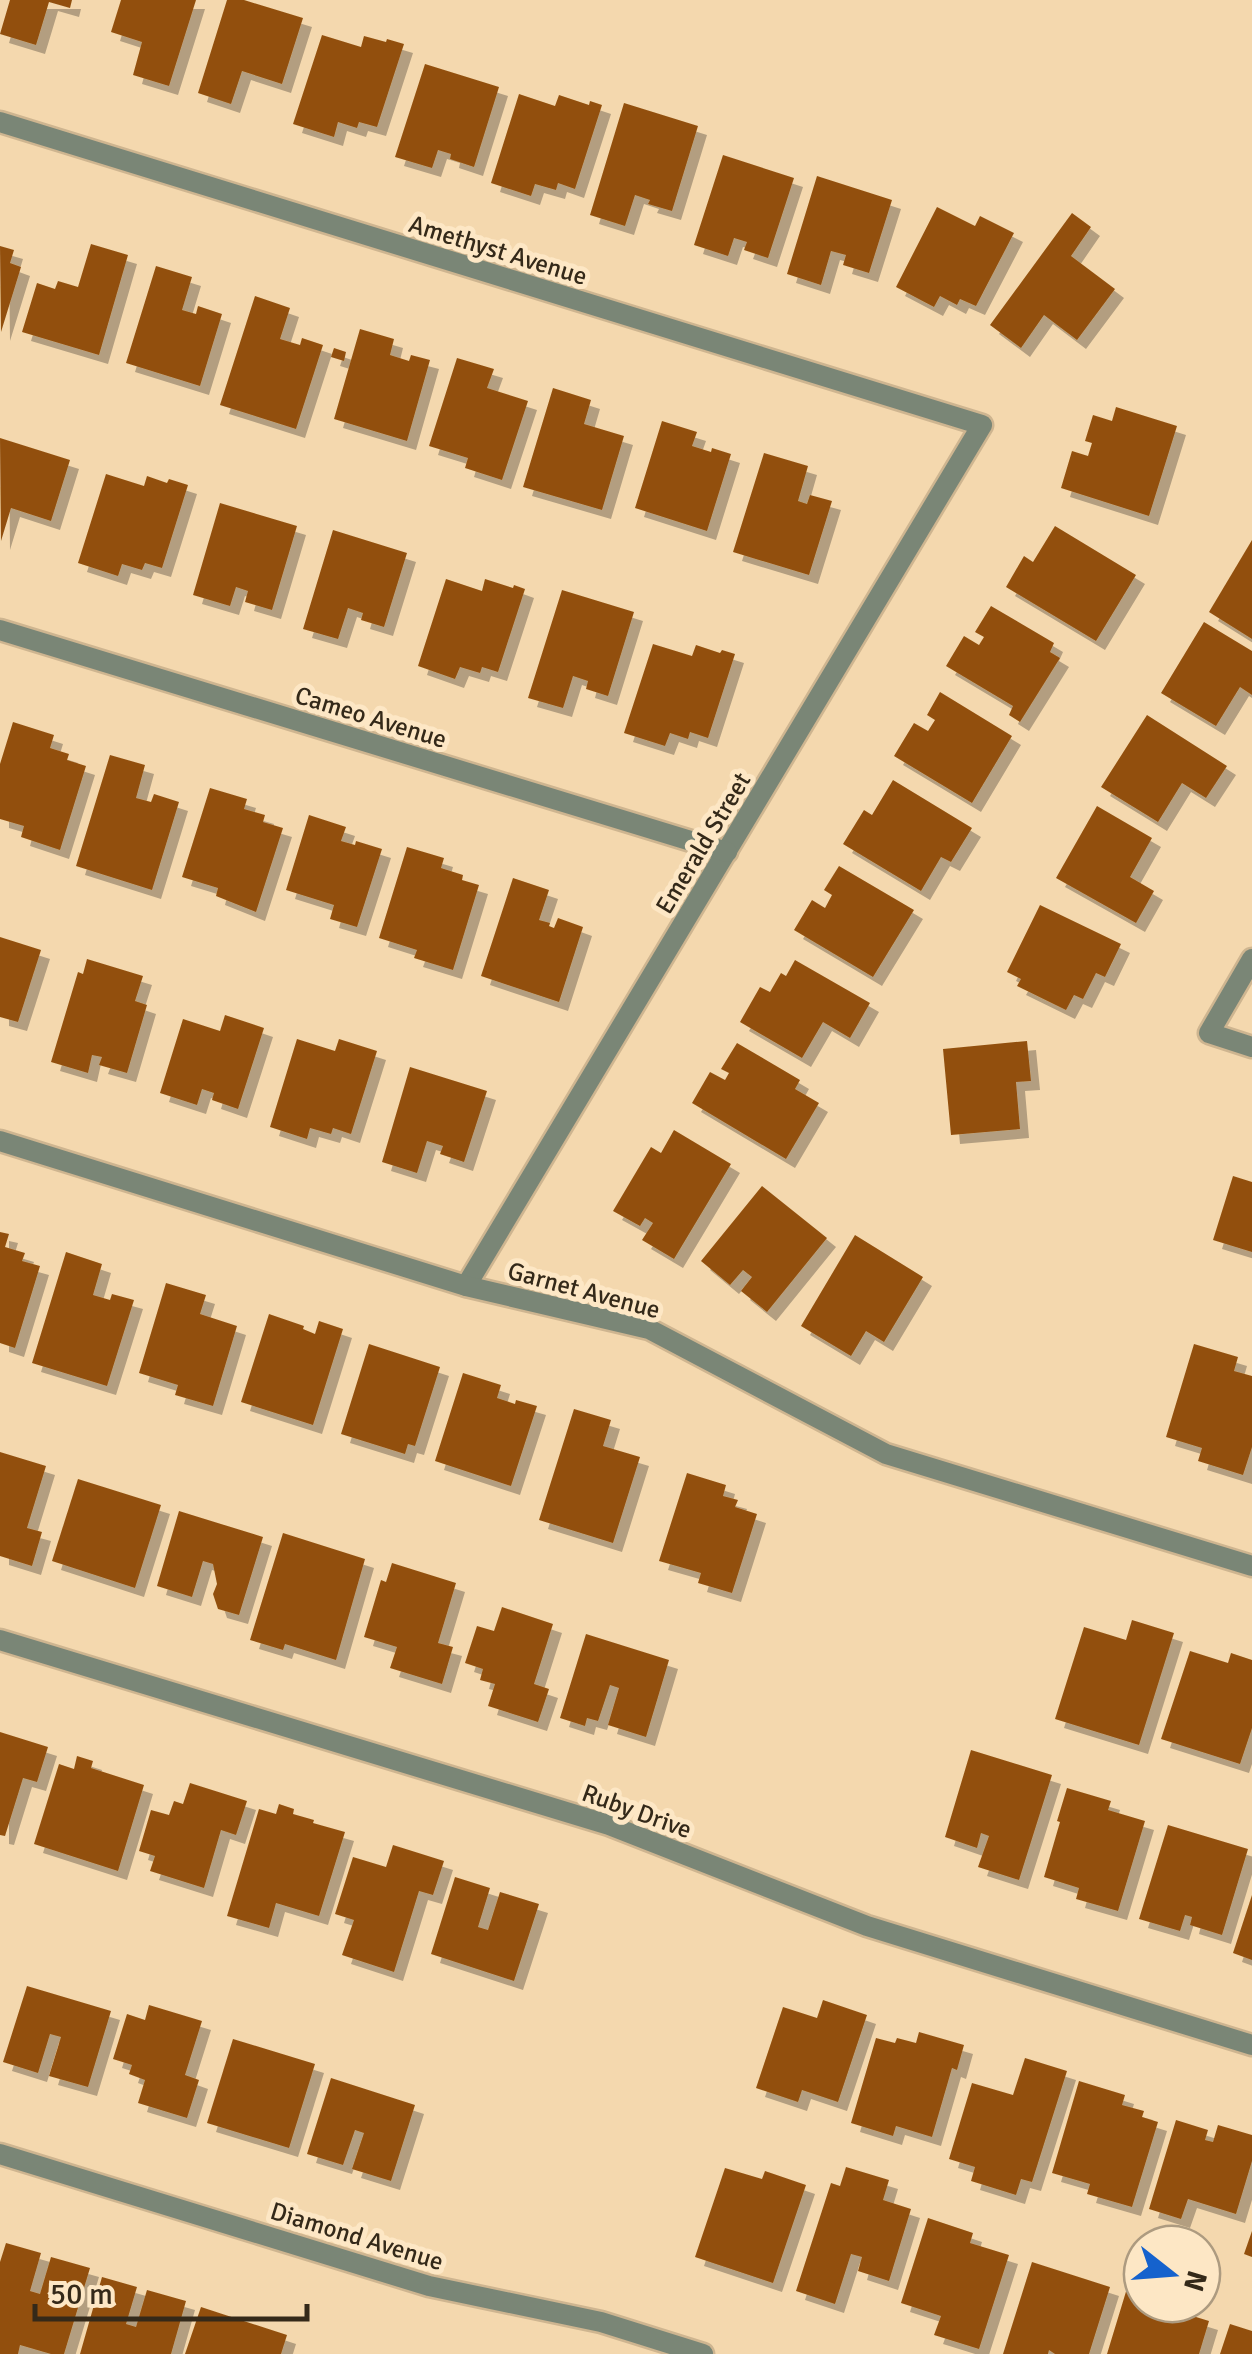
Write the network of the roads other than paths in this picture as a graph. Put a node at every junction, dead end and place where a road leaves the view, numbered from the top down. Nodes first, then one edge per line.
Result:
1 (0, 122) edge
2 (982, 425) joint
3 (0, 630) edge
4 (728, 852) junction
5 (1252, 959) edge
6 (1252, 1047) edge
7 (0, 1141) edge
8 (466, 1286) junction
9 (1252, 1566) edge
10 (0, 1640) edge
11 (1252, 2045) edge
12 (0, 2154) edge
13 (703, 2354) edge

1 - 2 street, Amethyst Avenue
2 - 4 street, Emerald Street
3 - 4 street, Cameo Avenue
4 - 8 street, Emerald Street
5 - 6 street
7 - 8 street, Garnet Avenue
8 - 9 street, Garnet Avenue
10 - 11 street, Ruby Drive
12 - 13 street, Diamond Avenue

